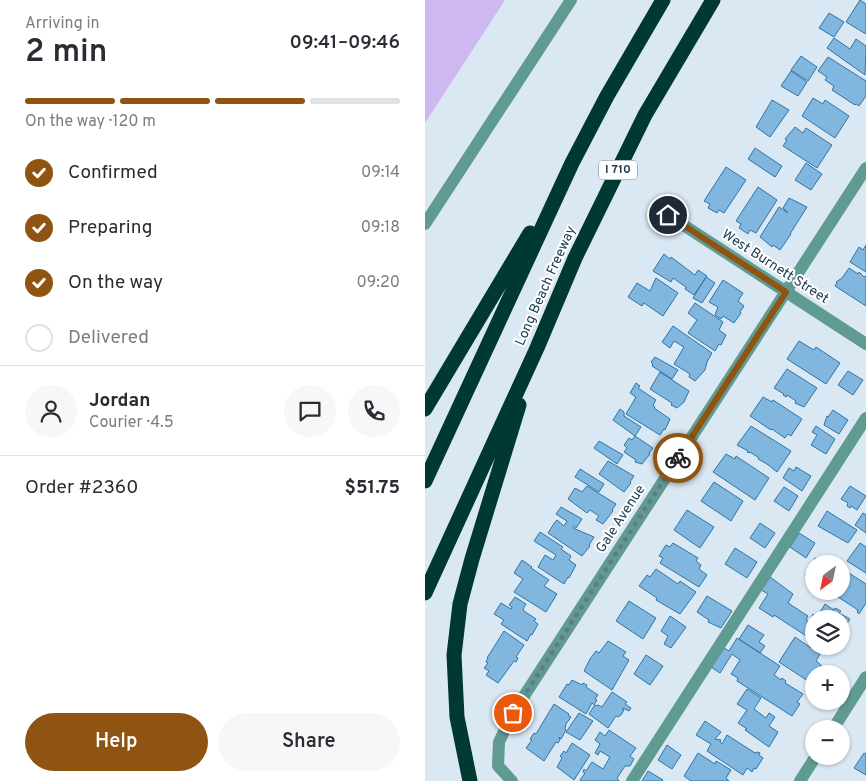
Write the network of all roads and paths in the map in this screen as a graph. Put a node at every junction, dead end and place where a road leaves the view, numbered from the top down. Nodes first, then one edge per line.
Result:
1 (571, 0) edge
2 (663, 0) edge
3 (713, 0) edge
4 (572, 163) junction
5 (866, 168) edge
6 (668, 215) dead end
7 (425, 224) edge
8 (786, 292) junction
9 (866, 344) edge
10 (537, 348) junction
11 (425, 409) edge
12 (866, 418) edge
13 (425, 481) edge
14 (425, 593) edge
15 (866, 677) edge
16 (839, 720) edge
17 (810, 765) edge
18 (470, 781) edge
19 (512, 781) edge
20 (631, 781) edge
21 (800, 781) edge

1 - 7 street
2 - 4 highway, Long Beach Freeway
3 - 10 highway, Long Beach Freeway / I 710
4 - 11 highway
4 - 13 highway, Long Beach Freeway
5 - 8 street, Gale Avenue
6 - 8 street, West Burnett Street
8 - 9 street, West Burnett Street
8 - 19 street, Gale Avenue
10 - 14 highway, Long Beach Freeway / I 710
10 - 18 highway
12 - 20 street
15 - 16 street
17 - 21 street

